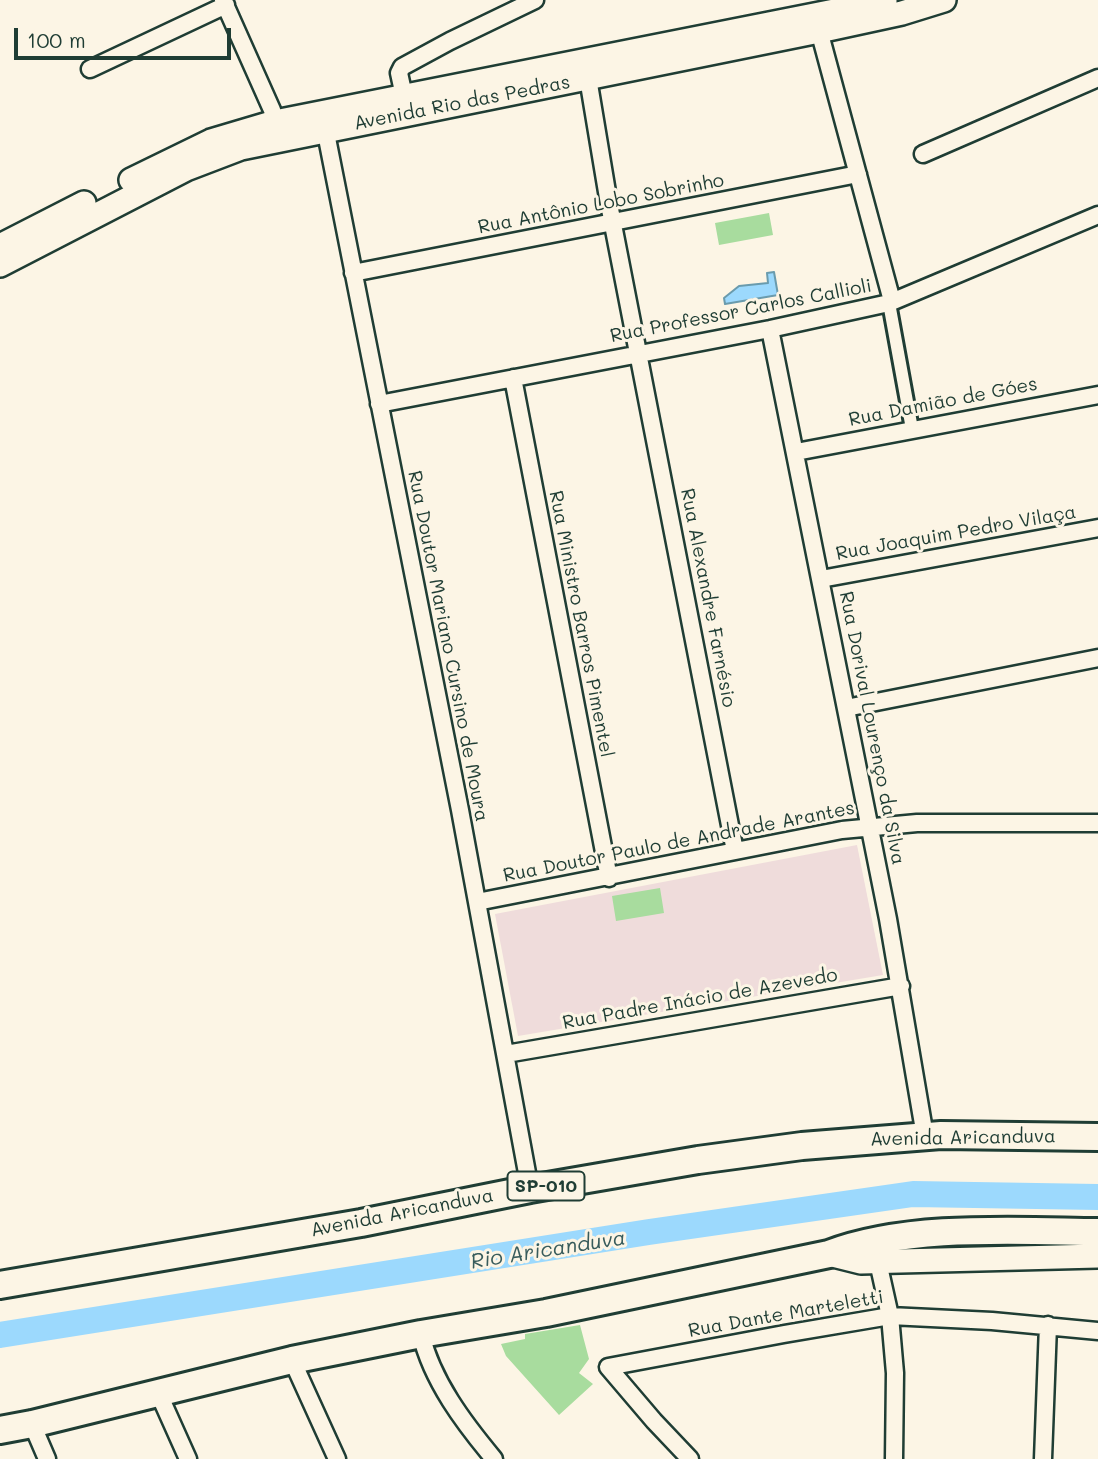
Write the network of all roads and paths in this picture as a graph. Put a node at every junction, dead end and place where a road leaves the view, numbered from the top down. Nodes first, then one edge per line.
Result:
1 (535, 0) edge
2 (888, 0) edge
3 (944, 0) edge
4 (225, 2) edge
5 (817, 23) junction
6 (90, 69) dead end
7 (588, 78) junction
8 (1098, 78) edge
9 (404, 96) junction
10 (323, 121) junction
11 (274, 132) junction
12 (923, 154) dead end
13 (858, 174) junction
14 (1098, 215) edge
15 (613, 222) junction
16 (0, 246) edge
17 (0, 265) edge
18 (352, 273) junction
19 (890, 302) junction
20 (770, 329) junction
21 (640, 353) junction
22 (513, 378) junction
23 (1098, 394) edge
24 (379, 404) junction
25 (912, 429) junction
26 (796, 452) junction
27 (1098, 528) edge
28 (821, 579) junction
29 (1098, 658) edge
30 (846, 708) junction
31 (1098, 823) edge
32 (870, 827) junction
33 (735, 851) junction
34 (609, 878) junction
35 (477, 902) junction
36 (901, 986) junction
37 (506, 1054) junction
38 (925, 1136) junction
39 (1098, 1137) edge
40 (530, 1189) junction
41 (1098, 1232) edge
42 (829, 1254) junction
43 (1098, 1256) edge
44 (878, 1262) junction
45 (0, 1285) edge
46 (890, 1316) junction
47 (1048, 1325) junction
48 (1098, 1331) edge
49 (421, 1334) junction
50 (292, 1360) junction
51 (158, 1392) junction
52 (32, 1424) junction
53 (0, 1430) edge
54 (47, 1459) edge
55 (188, 1459) edge
56 (337, 1459) edge
57 (495, 1459) edge
58 (690, 1459) edge
59 (894, 1459) edge
60 (1043, 1459) edge

1 - 9 street
2 - 5 main road, Avenida Rio das Pedras
3 - 5 main road, Avenida Rio das Pedras
4 - 6 street
4 - 11 street
5 - 7 main road, Avenida Rio das Pedras
5 - 9 main road, Avenida Rio das Pedras
5 - 13 street
7 - 10 main road, Avenida Rio das Pedras
7 - 15 street, Rua Alexandre Farnésio
8 - 12 street
9 - 10 main road, Avenida Rio das Pedras
10 - 11 main road, Avenida Rio das Pedras
10 - 18 street, Rua Doutor Mariano Cursino de Moura
11 - 16 main road, Avenida Rio das Pedras
11 - 17 main road, Avenida Rio das Pedras
13 - 15 street, Rua Antônio Lobo Sobrinho
13 - 19 street
14 - 19 street, Rua Professor Carlos Callioli
15 - 18 street, Rua Antônio Lobo Sobrinho
15 - 21 street, Rua Alexandre Farnésio
18 - 24 street, Rua Doutor Mariano Cursino de Moura
19 - 20 street, Rua Professor Carlos Callioli
19 - 25 street
20 - 21 street, Rua Professor Carlos Callioli
20 - 26 street, Rua Dorival Lourenço da Silva
21 - 22 street, Rua Professor Carlos Callioli
21 - 33 street, Rua Alexandre Farnésio
22 - 24 street, Rua Professor Carlos Callioli
22 - 34 street, Rua Ministro Barros Pimentel
23 - 25 street, Rua Damião de Góes
24 - 35 street, Rua Doutor Mariano Cursino de Moura
25 - 26 street, Rua Damião de Góes
26 - 28 street, Rua Dorival Lourenço da Silva
27 - 28 street, Rua Joaquim Pedro Vilaça
28 - 30 street, Rua Dorival Lourenço da Silva
29 - 30 street
30 - 32 street, Rua Dorival Lourenço da Silva
31 - 32 street, Rua Doutor Paulo de Andrade Arantes
32 - 33 street, Rua Doutor Paulo de Andrade Arantes
32 - 36 street, Rua Dorival Lourenço da Silva
33 - 34 street, Rua Doutor Paulo de Andrade Arantes
34 - 35 street, Rua Doutor Paulo de Andrade Arantes
35 - 37 street, Rua Doutor Mariano Cursino de Moura
36 - 37 street, Rua Padre Inácio de Azevedo
36 - 38 street, Rua Dorival Lourenço da Silva
37 - 40 street, Rua Doutor Mariano Cursino de Moura
38 - 39 highway, Avenida Aricanduva / SP-010
38 - 40 highway, Avenida Aricanduva / SP-010
40 - 45 highway, Avenida Aricanduva / SP-010
41 - 42 highway
42 - 44 main road
42 - 49 highway
43 - 44 main road
44 - 46 street
46 - 47 street, Rua Dante Marteletti
46 - 58 street, Rua Dante Marteletti
46 - 59 street
47 - 48 street, Rua Dante Marteletti
47 - 60 street
49 - 50 highway
49 - 57 street
50 - 51 highway
50 - 56 street
51 - 52 highway
51 - 55 street
52 - 53 highway
52 - 54 street

